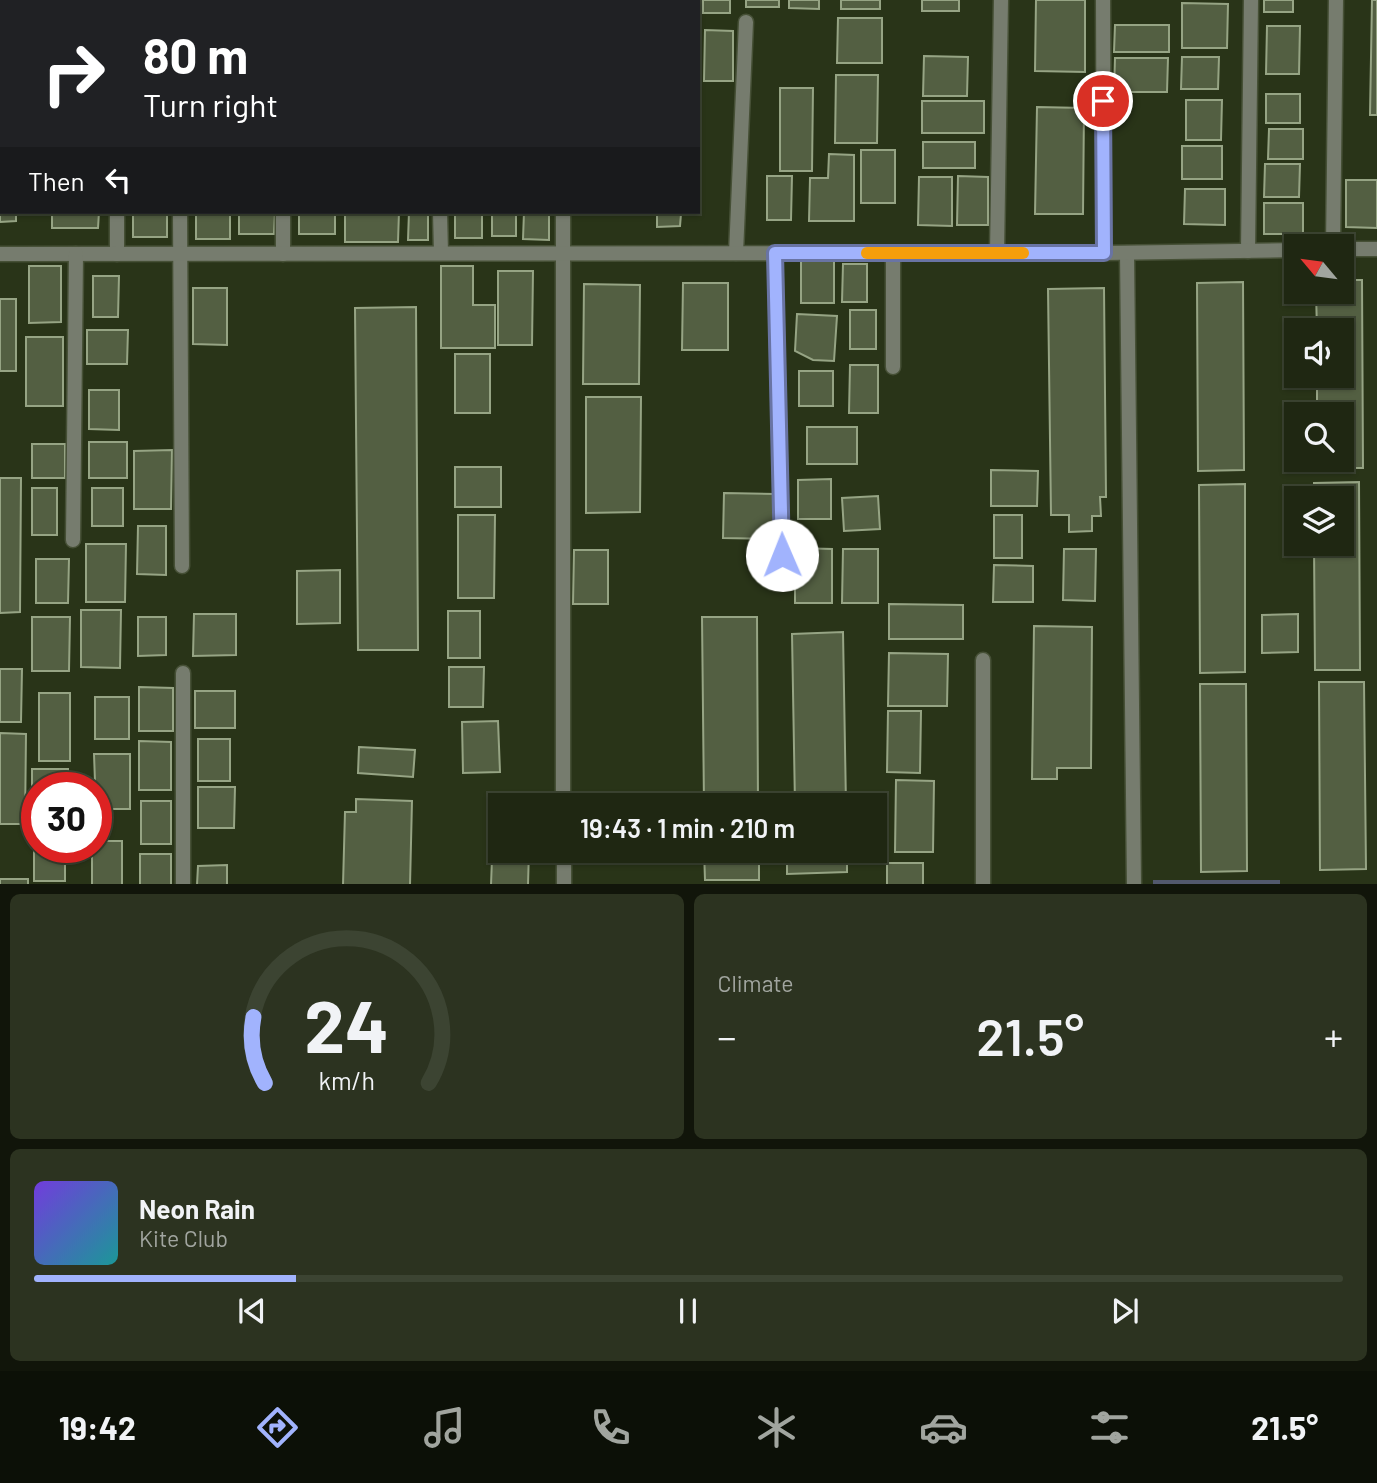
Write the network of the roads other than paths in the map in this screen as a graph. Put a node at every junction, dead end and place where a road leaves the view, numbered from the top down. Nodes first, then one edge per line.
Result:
1 (1002, 0) edge
2 (1103, 0) edge
3 (1251, 0) edge
4 (1336, 0) edge
5 (746, 22) dead end
6 (117, 214) edge
7 (180, 214) edge
8 (283, 214) edge
9 (440, 214) edge
10 (563, 214) edge
11 (1333, 234) edge
12 (1377, 248) edge
13 (1354, 249) edge
14 (1284, 250) edge
15 (1248, 251) junction
16 (441, 253) junction
17 (563, 253) junction
18 (736, 253) junction
19 (775, 253) junction
20 (893, 253) junction
21 (997, 253) junction
22 (1104, 253) junction
23 (1128, 253) junction
24 (0, 254) edge
25 (76, 254) junction
26 (117, 254) junction
27 (181, 254) junction
28 (283, 254) junction
29 (893, 367) dead end
30 (73, 540) dead end
31 (782, 555) dead end
32 (182, 566) dead end
33 (983, 660) dead end
34 (183, 673) dead end
35 (564, 793) edge
36 (564, 863) edge
37 (183, 884) edge
38 (564, 884) edge
39 (983, 884) edge
40 (1133, 884) edge

1 - 21 street
2 - 22 street
3 - 15 street
4 - 11 street
5 - 18 street
6 - 26 street
7 - 27 street
8 - 28 street
9 - 16 street
10 - 17 street
12 - 13 street
14 - 15 street
15 - 23 street
16 - 17 street
16 - 28 street
17 - 18 street
17 - 35 street
18 - 19 street
19 - 20 street
19 - 31 street
20 - 21 street
20 - 29 street
21 - 22 street
22 - 23 street
23 - 40 street
24 - 25 street
25 - 26 street
25 - 30 street
26 - 27 street
27 - 28 street
27 - 32 street
33 - 39 street
34 - 37 street
36 - 38 street

